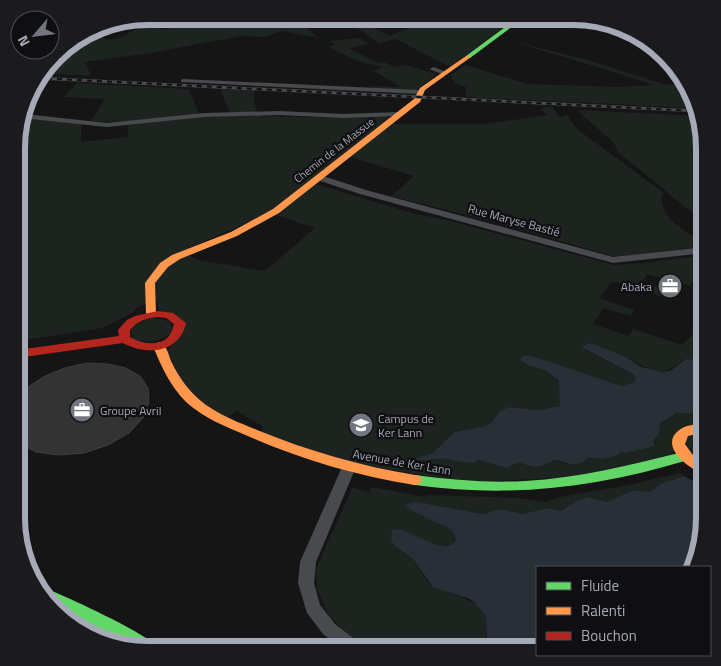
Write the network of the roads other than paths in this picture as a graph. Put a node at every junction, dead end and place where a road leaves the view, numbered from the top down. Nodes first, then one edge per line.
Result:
1 (511, 25) edge
2 (433, 69) dead end
3 (445, 73) junction
4 (184, 81) dead end
5 (419, 92) junction
6 (399, 114) junction
7 (29, 115) edge
8 (320, 178) junction
9 (696, 251) edge
10 (151, 309) junction
11 (124, 335) junction
12 (25, 346) edge
13 (158, 346) junction
14 (25, 353) edge
15 (696, 427) edge
16 (683, 457) junction
17 (696, 464) edge
18 (349, 467) junction
19 (59, 602) edge
20 (135, 640) edge
21 (344, 641) edge

1 - 3 main road, Chemin de la Massue
2 - 3 street
3 - 5 main road, Chemin de la Massue
4 - 5 street
5 - 6 main road, Chemin de la Massue
6 - 7 street
6 - 8 main road, Chemin de la Massue
8 - 9 street, Rue Maryse Bastié
8 - 10 main road, Chemin de la Massue
10 - 11 main road
10 - 13 main road
11 - 12 main road
11 - 13 main road
11 - 14 main road
13 - 18 main road, Avenue de Ker Lann
15 - 16 main road
16 - 17 main road
16 - 18 main road, Avenue de Ker Lann
18 - 21 street
19 - 20 main road

